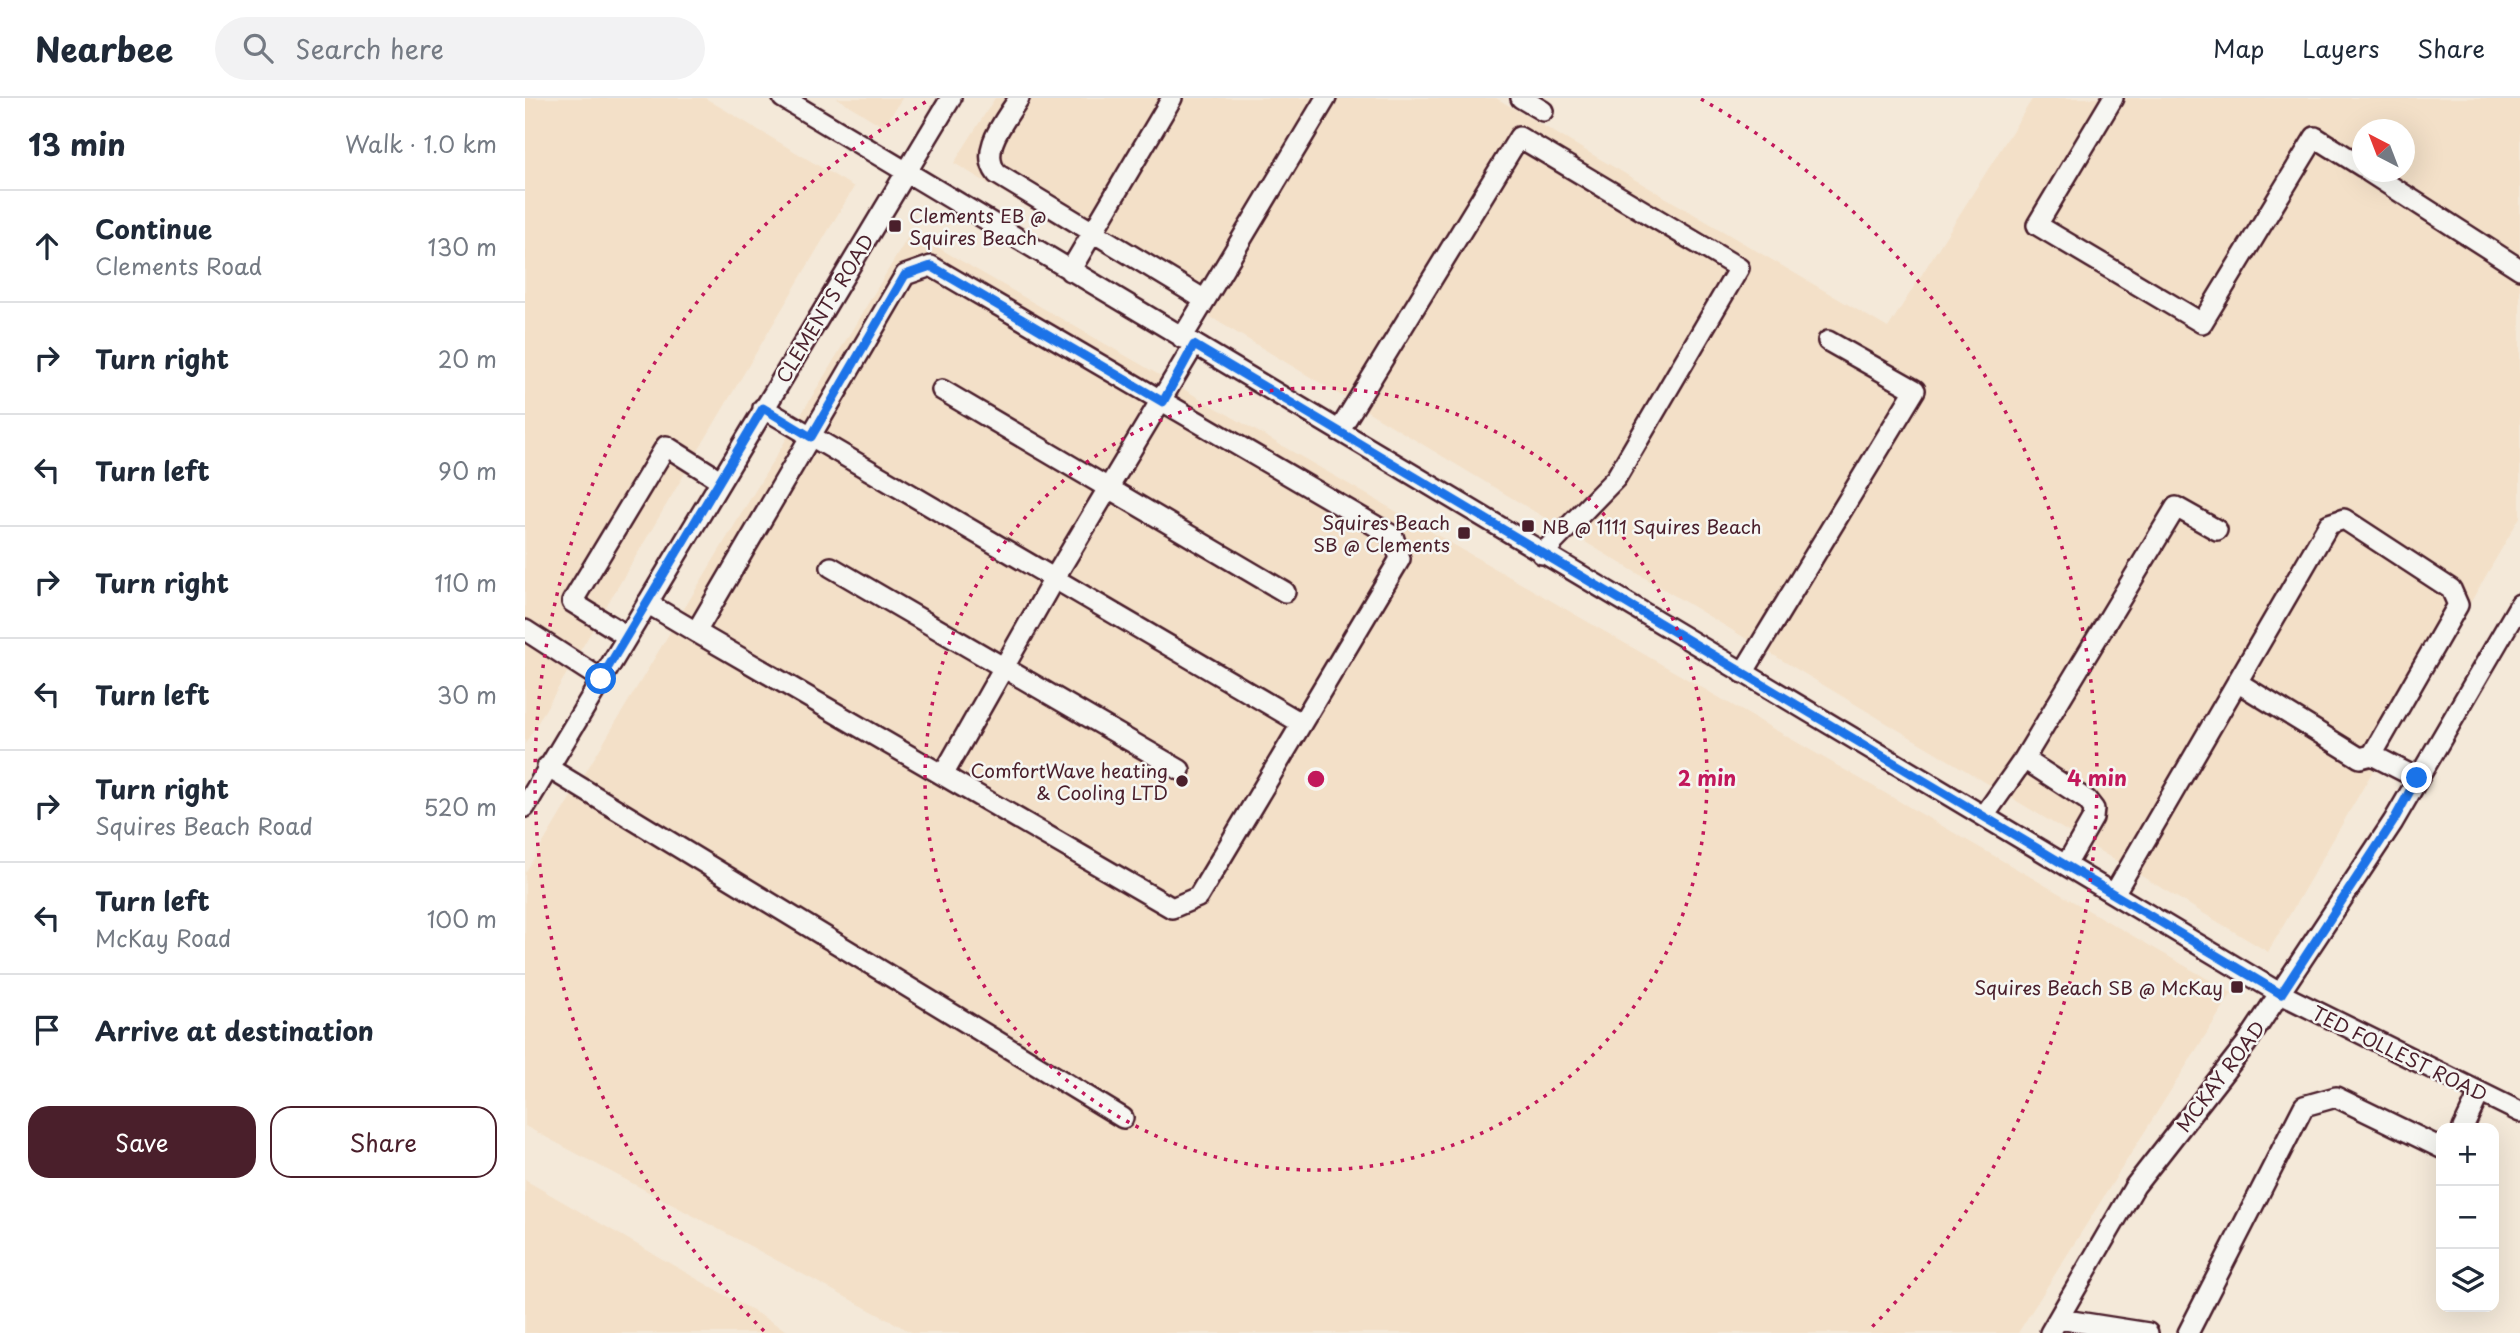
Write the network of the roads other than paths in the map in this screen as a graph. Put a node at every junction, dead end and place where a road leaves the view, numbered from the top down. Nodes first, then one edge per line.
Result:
1 (783, 98) edge
2 (951, 98) edge
3 (1019, 98) edge
4 (1172, 98) edge
5 (1326, 98) edge
6 (1521, 98) edge
7 (2113, 98) edge
8 (1543, 111) dead end
9 (2352, 160) edge
10 (906, 173) junction
11 (2385, 182) edge
12 (1092, 233) junction
13 (2520, 269) edge
14 (1070, 271) junction
15 (1205, 300) junction
16 (1828, 341) dead end
17 (1188, 342) junction
18 (942, 390) dead end
19 (1163, 402) junction
20 (763, 408) junction
21 (1339, 431) junction
22 (811, 437) junction
23 (720, 480) junction
24 (1109, 489) junction
25 (2217, 530) dead end
26 (1542, 554) junction
27 (831, 567) dead end
28 (1055, 577) junction
29 (1285, 592) dead end
30 (647, 603) junction
31 (2520, 604) edge
32 (525, 630) edge
33 (696, 632) junction
34 (627, 636) junction
35 (1003, 669) junction
36 (1743, 673) junction
37 (601, 679) junction
38 (2237, 682) junction
39 (1301, 723) junction
40 (2372, 755) junction
41 (2024, 759) junction
42 (547, 767) junction
43 (1180, 770) dead end
44 (943, 775) junction
45 (2417, 778) junction
46 (525, 807) edge
47 (1984, 816) junction
48 (2066, 865) junction
49 (2114, 894) junction
50 (2281, 994) junction
51 (2480, 1092) junction
52 (2520, 1112) edge
53 (1123, 1118) dead end
54 (2465, 1123) edge
55 (2436, 1147) edge
56 (2054, 1326) edge
57 (2148, 1333) edge
58 (2188, 1333) edge

1 - 10 street, TED FOLLEST ROAD
2 - 10 street, CLEMENTS ROAD
3 - 12 street
4 - 12 street
5 - 15 street
6 - 8 street
7 - 9 street
10 - 14 street, TED FOLLEST ROAD
10 - 20 street, CLEMENTS ROAD
11 - 13 street
12 - 14 street
12 - 15 street
14 - 17 street, TED FOLLEST ROAD
15 - 17 street
16 - 36 street
17 - 19 street
17 - 21 street, TED FOLLEST ROAD
18 - 24 street
19 - 22 street
19 - 24 street
19 - 39 street
20 - 22 street
20 - 23 street, CLEMENTS ROAD
21 - 26 street, TED FOLLEST ROAD
21 - 26 street
22 - 28 street
22 - 33 street
23 - 30 street, CLEMENTS ROAD
23 - 34 street
24 - 28 street
24 - 29 street
25 - 41 street
26 - 36 street, TED FOLLEST ROAD
27 - 35 street
28 - 35 street
28 - 39 street
30 - 33 street
30 - 34 street, CLEMENTS ROAD
31 - 45 street, MCKAY ROAD
32 - 37 street
33 - 44 street
34 - 37 street, CLEMENTS ROAD
35 - 43 street
35 - 44 street
36 - 47 street, TED FOLLEST ROAD
37 - 42 street, CLEMENTS ROAD
38 - 40 street
38 - 40 street
38 - 49 street
39 - 44 street
40 - 45 street
41 - 47 street
41 - 48 street
42 - 46 street, CLEMENTS ROAD
42 - 53 street
45 - 50 street, MCKAY ROAD
47 - 48 street, TED FOLLEST ROAD
48 - 49 street, TED FOLLEST ROAD
49 - 50 street, TED FOLLEST ROAD
50 - 51 street, TED FOLLEST ROAD
50 - 56 street, MCKAY ROAD
51 - 52 street, TED FOLLEST ROAD
51 - 54 street
55 - 58 street
56 - 57 street

